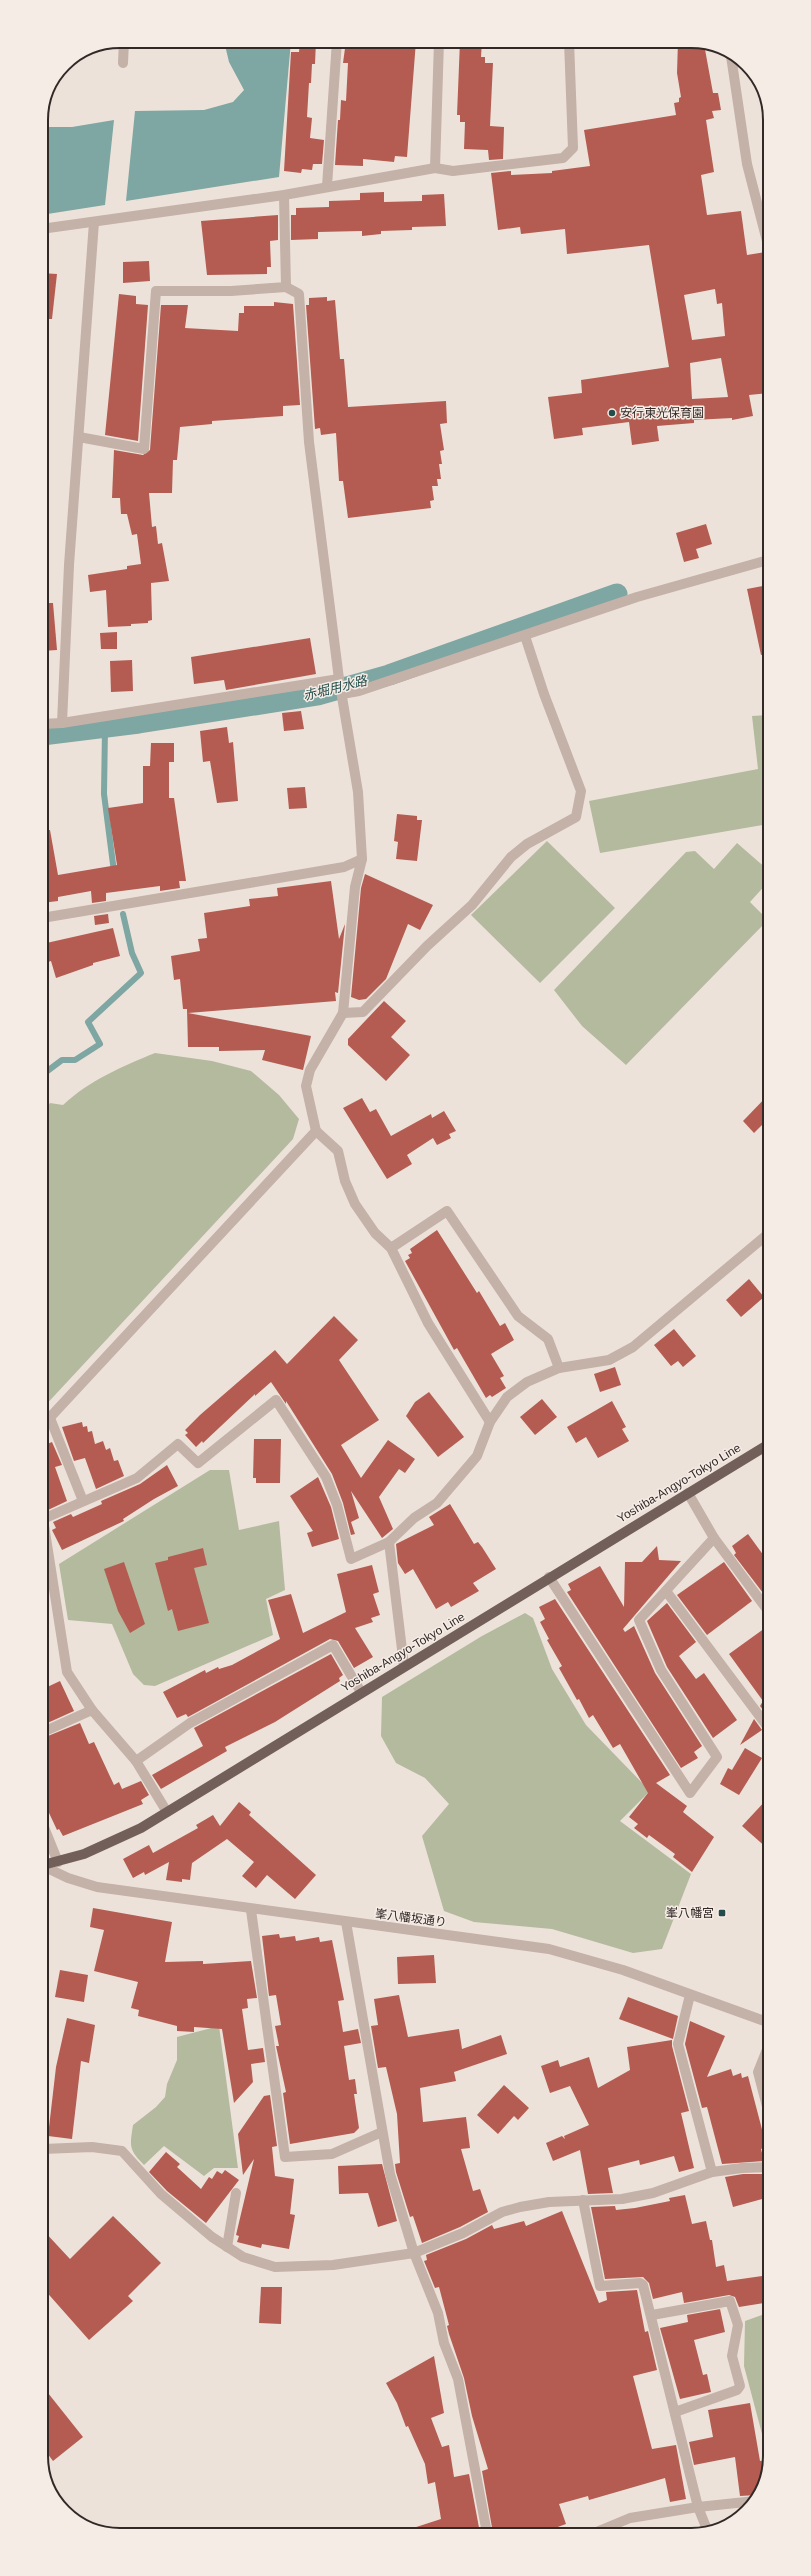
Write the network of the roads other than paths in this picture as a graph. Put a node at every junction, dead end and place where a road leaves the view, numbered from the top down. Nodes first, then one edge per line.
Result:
1 (123, 48) edge
2 (337, 48) edge
3 (439, 48) edge
4 (569, 48) edge
5 (732, 61) edge
6 (122, 63) dead end
7 (435, 168) junction
8 (327, 186) junction
9 (284, 195) junction
10 (94, 222) junction
11 (763, 227) edge
12 (48, 228) edge
13 (286, 287) junction
14 (79, 437) junction
15 (763, 561) edge
16 (525, 636) junction
17 (339, 679) junction
18 (342, 694) junction
19 (62, 723) junction
20 (48, 724) edge
21 (362, 859) junction
22 (48, 917) edge
23 (343, 1013) junction
24 (316, 1131) junction
25 (763, 1238) edge
26 (391, 1248) junction
27 (559, 1368) junction
28 (50, 1418) joint
29 (490, 1422) junction
30 (763, 1448) edge
31 (688, 1493) junction
32 (83, 1501) junction
33 (48, 1517) edge
34 (714, 1538) junction
35 (389, 1542) junction
36 (48, 1551) edge
37 (549, 1577) junction
38 (666, 1591) junction
39 (763, 1604) edge
40 (404, 1666) junction
41 (361, 1692) junction
42 (92, 1710) junction
43 (763, 1721) edge
44 (48, 1730) edge
45 (136, 1761) junction
46 (167, 1812) junction
47 (48, 1837) edge
48 (58, 1862) junction
49 (48, 1865) edge
50 (48, 1868) edge
51 (251, 1910) junction
52 (346, 1922) junction
53 (690, 1995) junction
54 (763, 2021) edge
55 (763, 2060) edge
56 (763, 2091) edge
57 (382, 2132) junction
58 (48, 2149) edge
59 (763, 2167) edge
60 (712, 2172) junction
61 (236, 2193) dead end
62 (583, 2200) junction
63 (227, 2247) junction
64 (414, 2253) junction
65 (652, 2315) junction
66 (675, 2412) junction
67 (747, 2502) edge
68 (698, 2507) junction
69 (706, 2526) edge
70 (486, 2528) edge
71 (606, 2528) edge

1 - 6 street
2 - 8 street
3 - 7 street
4 - 7 street
5 - 11 street
7 - 8 street
8 - 9 street
9 - 10 street
9 - 13 street
10 - 12 street
10 - 14 street
13 - 14 street
13 - 17 street
14 - 19 street
15 - 16 street
16 - 18 street
16 - 23 street
17 - 18 street
17 - 19 street
18 - 21 street
19 - 20 street
21 - 22 street
21 - 23 street
23 - 24 street
24 - 26 street
24 - 28 street
25 - 27 street
26 - 27 street
26 - 29 street
27 - 29 street
28 - 32 street
29 - 35 street
30 - 31 main road, Yoshiba-Angyo-Tokyo Line
31 - 34 street
31 - 37 main road, Yoshiba-Angyo-Tokyo Line
32 - 33 street
32 - 35 street
34 - 38 street
34 - 39 street
35 - 40 street
36 - 42 street
37 - 38 street
37 - 40 main road, Yoshiba-Angyo-Tokyo Line
38 - 43 street
40 - 41 main road, Yoshiba-Angyo-Tokyo Line
41 - 45 street
41 - 46 main road, Yoshiba-Angyo-Tokyo Line
42 - 44 street
42 - 45 street
45 - 46 street
46 - 48 main road, Yoshiba-Angyo-Tokyo Line
47 - 48 street
48 - 49 main road, Yoshiba-Angyo-Tokyo Line
50 - 51 street, 峯八幡坂通り
51 - 52 street, 峯八幡坂通り
51 - 57 street
52 - 53 street, 峯八幡坂通り
52 - 57 street
53 - 54 street, 峯八幡坂通り
53 - 60 street
55 - 56 street
57 - 64 street
58 - 63 street
59 - 60 street
60 - 62 street
61 - 63 street
62 - 64 street
62 - 65 street
63 - 64 street
64 - 70 street
65 - 66 street
65 - 66 street
66 - 68 street
67 - 68 street
68 - 69 street
68 - 71 street

